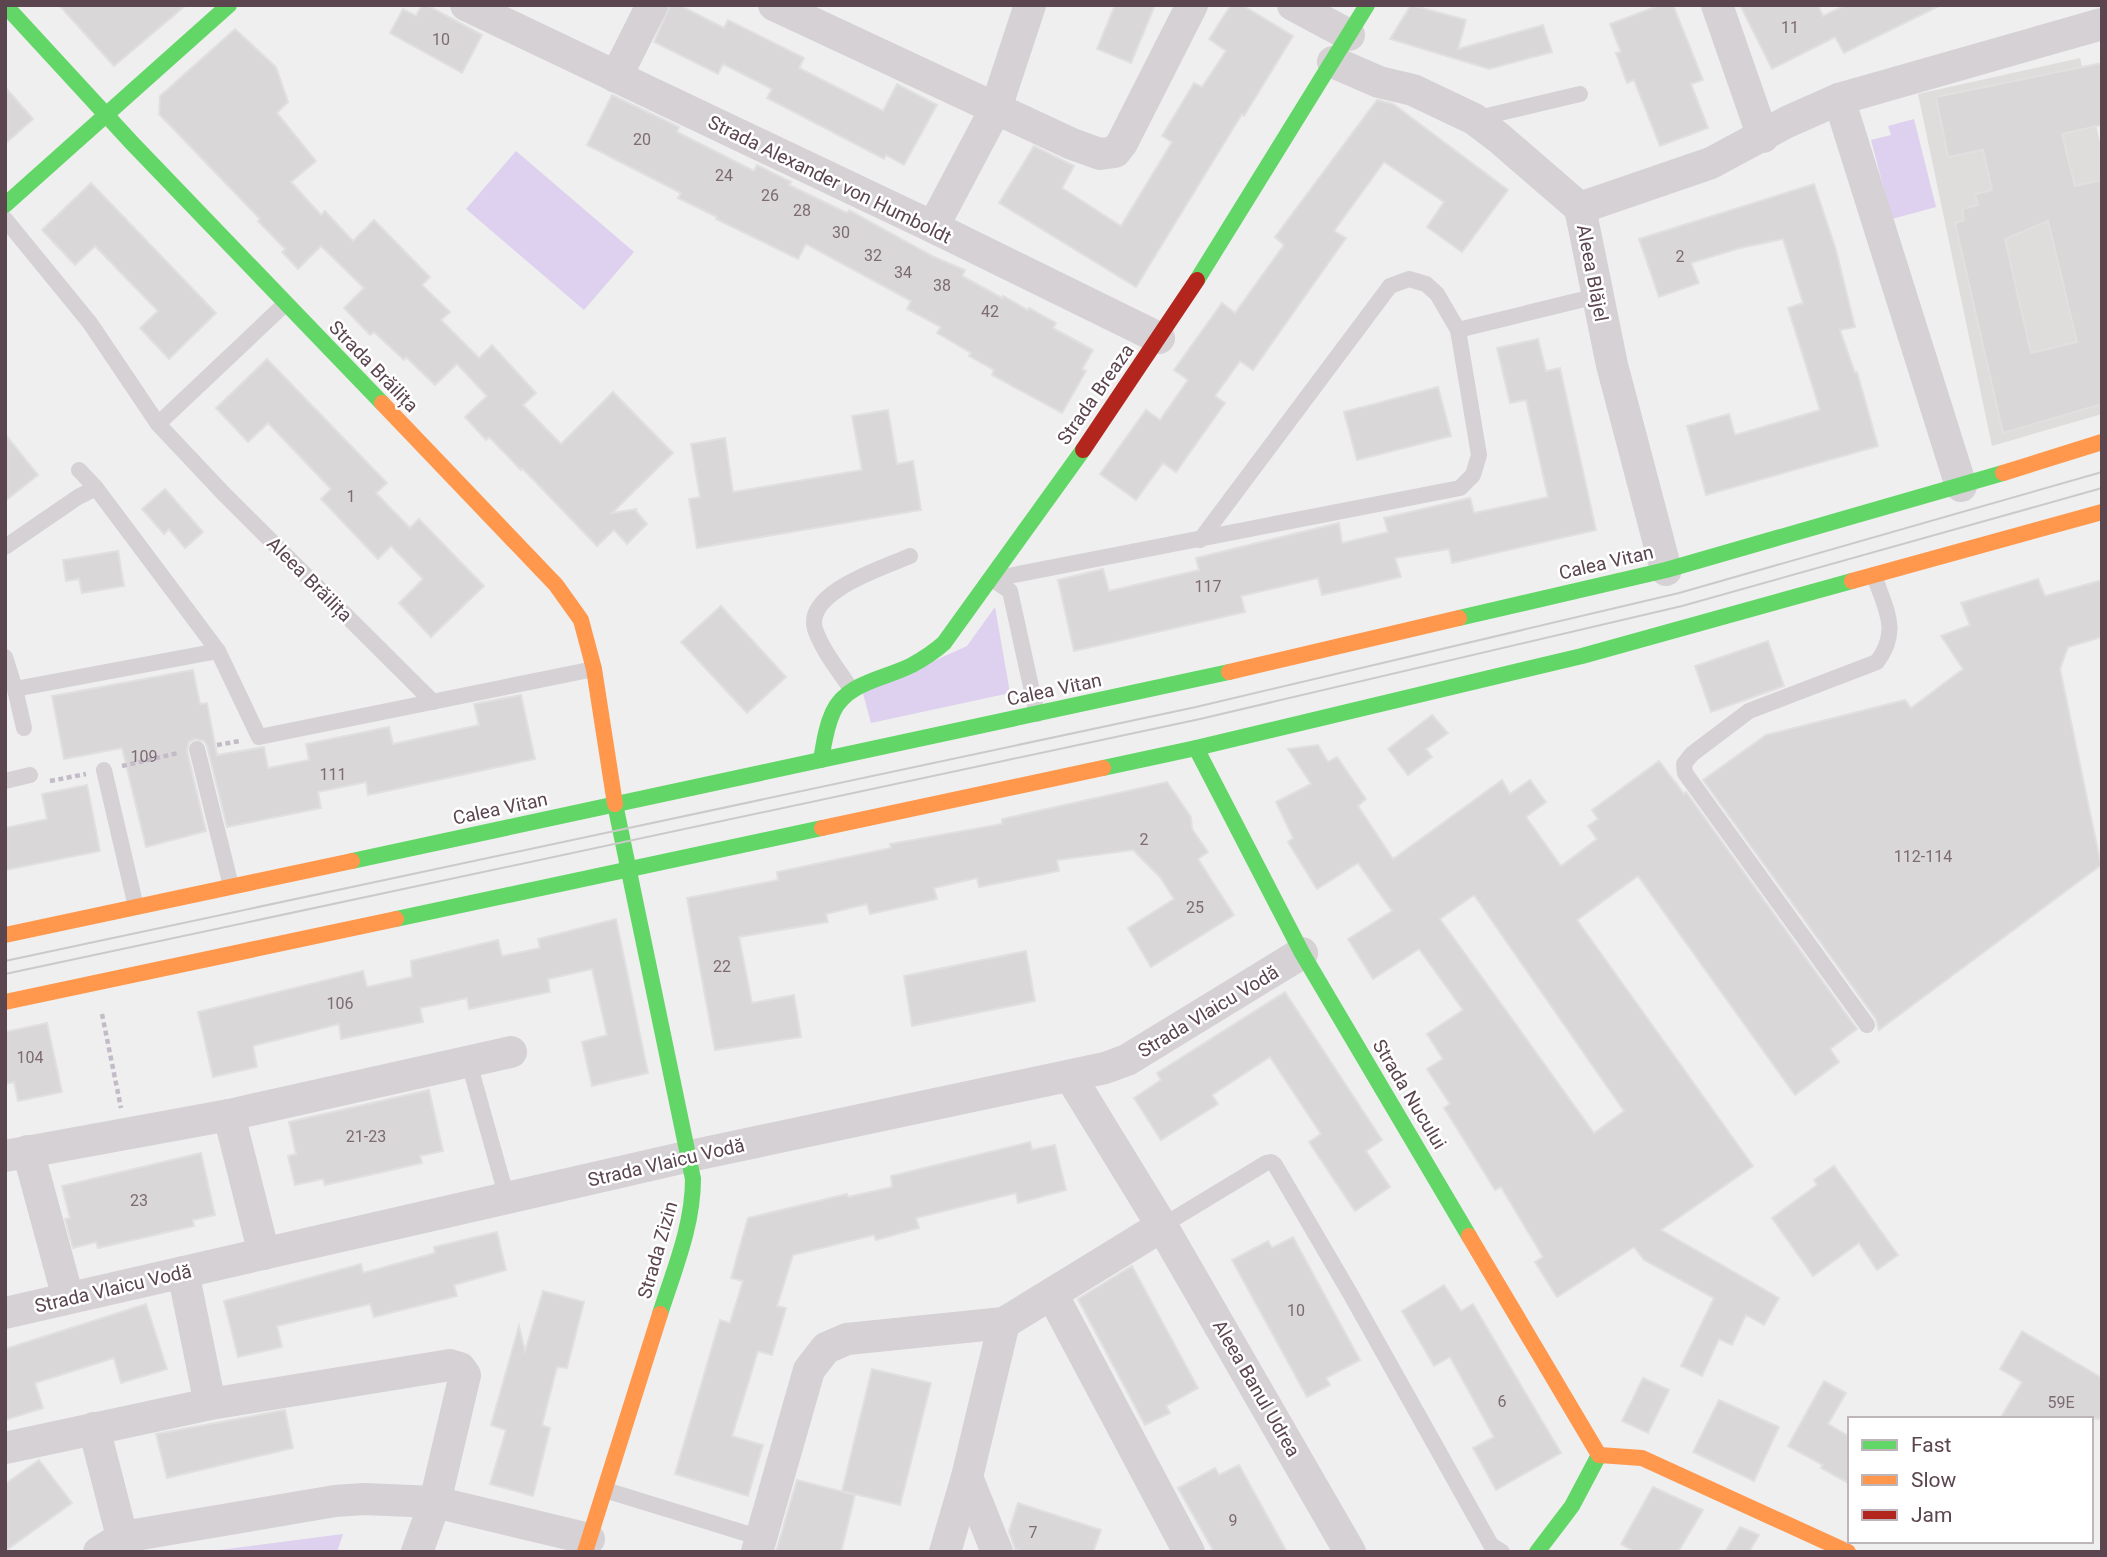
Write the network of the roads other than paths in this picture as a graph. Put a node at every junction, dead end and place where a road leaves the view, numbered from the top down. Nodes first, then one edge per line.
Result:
1 (5, 5) edge
2 (229, 5) edge
3 (466, 5) edge
4 (652, 5) edge
5 (774, 5) edge
6 (1030, 5) edge
7 (1192, 5) edge
8 (1293, 5) edge
9 (1367, 5) edge
10 (1717, 5) edge
11 (496, 13) edge
12 (2091, 19) edge
13 (1349, 35) junction
14 (1333, 62) junction
15 (616, 76) junction
16 (1580, 94) dead end
17 (1839, 99) junction
18 (996, 108) junction
19 (106, 116) junction
20 (1474, 119) junction
21 (1763, 137) junction
22 (5, 205) edge
23 (1580, 208) junction
24 (5, 219) edge
25 (933, 227) junction
26 (1597, 296) junction
27 (285, 304) junction
28 (1458, 330) junction
29 (1159, 338) junction
30 (158, 424) junction
31 (2102, 442) edge
32 (79, 470) dead end
33 (1961, 486) junction
34 (96, 488) junction
35 (2102, 512) edge
36 (1200, 540) junction
37 (5, 547) edge
38 (911, 556) dead end
39 (1666, 570) junction
40 (1874, 575) junction
41 (992, 579) junction
42 (218, 651) junction
43 (5, 657) edge
44 (594, 669) junction
45 (15, 689) junction
46 (851, 689) junction
47 (433, 702) junction
48 (1037, 714) junction
49 (23, 729) dead end
50 (1196, 748) junction
51 (197, 749) road end
52 (821, 760) junction
53 (104, 770) road end
54 (30, 775) road end
55 (5, 781) edge
56 (615, 805) junction
57 (629, 870) junction
58 (231, 886) junction
59 (136, 907) junction
60 (5, 936) edge
61 (1302, 953) junction
62 (5, 1002) edge
63 (1867, 1025) dead end
64 (512, 1052) dead end
65 (469, 1063) junction
66 (1070, 1076) junction
67 (229, 1115) junction
68 (17, 1154) edge
69 (690, 1156) junction
70 (507, 1198) junction
71 (1162, 1226) junction
72 (264, 1254) junction
73 (183, 1272) junction
74 (1052, 1294) junction
75 (68, 1298) junction
76 (5, 1313) edge
77 (1004, 1322) junction
78 (210, 1404) junction
79 (94, 1428) junction
80 (5, 1448) edge
81 (1599, 1455) junction
82 (967, 1477) junction
83 (605, 1490) junction
84 (435, 1502) junction
85 (587, 1545) edge
86 (759, 1545) edge
87 (116, 1547) edge
88 (1496, 1548) edge
89 (417, 1552) edge
90 (945, 1552) edge
91 (997, 1552) edge
92 (1189, 1552) edge
93 (1350, 1552) edge
94 (1537, 1552) edge
95 (1848, 1552) edge

1 - 19 main road, Strada Brăilița
2 - 19 main road
3 - 11 street, Strada Alexander von Humboldt
4 - 15 street
5 - 18 street
6 - 18 street
7 - 18 street
8 - 13 street
9 - 13 main road, Strada Breaza
10 - 21 street
11 - 15 street, Strada Alexander von Humboldt
12 - 17 street, Aleea Blăjel
13 - 14 main road, Strada Breaza
14 - 20 street
14 - 29 main road, Strada Breaza
15 - 25 street, Strada Alexander von Humboldt
16 - 20 lane
17 - 21 street, Aleea Blăjel
17 - 33 street
18 - 25 street
19 - 22 main road
19 - 27 main road, Strada Brăilița
20 - 23 street
21 - 23 street, Aleea Blăjel
23 - 26 street, Aleea Blăjel
24 - 30 lane, Aleea Brăilița
25 - 29 street, Strada Alexander von Humboldt
26 - 28 lane
26 - 39 street, Aleea Blăjel
27 - 30 lane
27 - 44 main road, Strada Brăilița
28 - 36 lane
28 - 36 lane
29 - 41 main road, Strada Breaza
30 - 47 lane, Aleea Brăilița
31 - 33 main road, Calea Vitan
32 - 34 lane
33 - 39 main road, Calea Vitan
34 - 37 lane
34 - 42 lane
35 - 40 main road
36 - 41 lane
38 - 46 lane
39 - 48 main road, Calea Vitan
40 - 50 main road
40 - 63 lane
41 - 46 main road, Strada Breaza
41 - 48 lane
42 - 45 lane
42 - 47 lane
43 - 45 lane
44 - 47 lane
44 - 56 main road, Strada Brăilița
45 - 49 lane
46 - 52 main road, Strada Breaza
48 - 52 main road, Calea Vitan
50 - 57 main road
50 - 61 main road, Strada Nucului
51 - 58 lane
52 - 56 main road, Calea Vitan
53 - 59 lane
54 - 55 lane
56 - 57 main road, Strada Brăilița
56 - 58 main road, Calea Vitan
57 - 62 main road
57 - 69 main road, Strada Zizin
58 - 59 main road, Calea Vitan
59 - 60 main road, Calea Vitan
61 - 66 street, Strada Vlaicu Vodă
61 - 81 main road, Strada Nucului
64 - 65 street
65 - 67 street
65 - 70 lane
66 - 69 street, Strada Vlaicu Vodă
66 - 71 street, Aleea Banul Udrea
67 - 68 street
67 - 72 street
68 - 75 street
69 - 70 street, Strada Vlaicu Vodă
69 - 83 main road, Strada Zizin
70 - 72 street, Strada Vlaicu Vodă
71 - 74 street
71 - 88 lane
71 - 93 street, Aleea Banul Udrea
72 - 73 street, Strada Vlaicu Vodă
73 - 75 street, Strada Vlaicu Vodă
73 - 78 street
74 - 77 street
74 - 92 street
75 - 76 street, Strada Vlaicu Vodă
77 - 82 street
77 - 86 street
78 - 79 street
78 - 84 street
79 - 80 street
79 - 87 street
81 - 94 main road
81 - 95 main road
82 - 90 street
82 - 91 street
83 - 85 main road, Strada Zizin
83 - 86 lane
84 - 85 street
84 - 87 street
84 - 89 street

